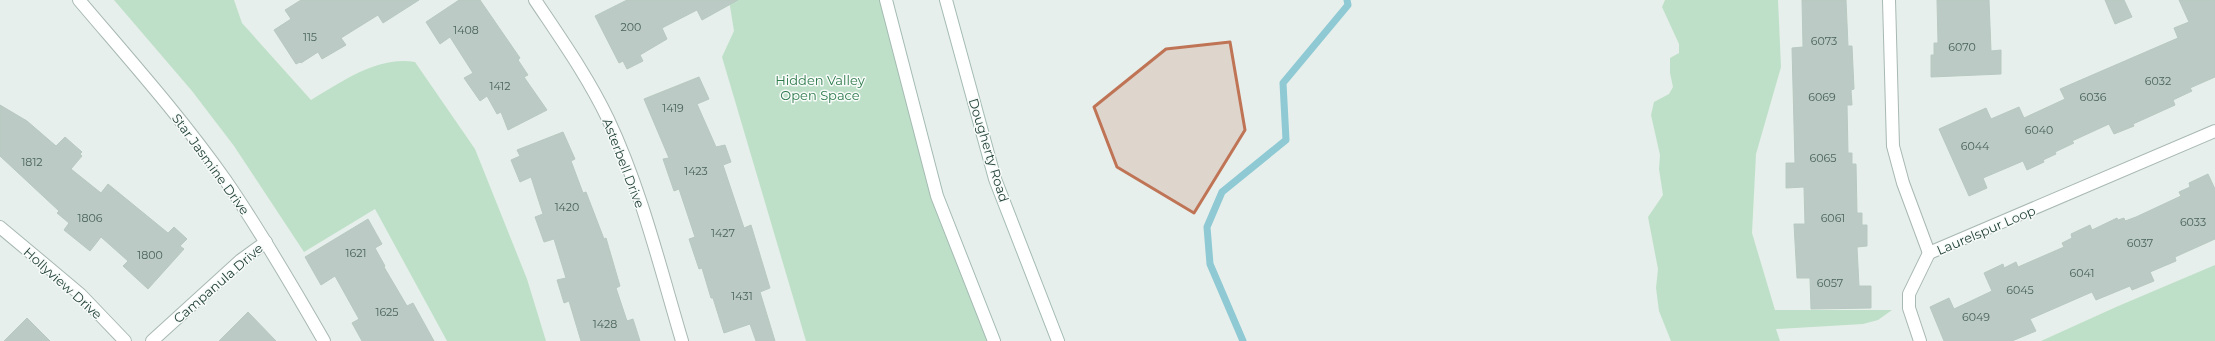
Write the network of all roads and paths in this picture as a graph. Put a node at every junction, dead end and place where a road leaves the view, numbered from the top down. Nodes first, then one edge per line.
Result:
1 (79, 0) edge
2 (535, 0) edge
3 (886, 0) edge
4 (946, 0) edge
5 (1889, 0) edge
6 (2215, 131) edge
7 (0, 227) edge
8 (266, 242) junction
9 (1929, 253) junction
10 (125, 341) edge
11 (152, 341) edge
12 (324, 341) edge
13 (682, 341) edge
14 (994, 341) edge
15 (1058, 341) edge
16 (1920, 341) edge

1 - 8 street, Star Jasmine Drive
2 - 13 street, Asterbell Drive
3 - 14 street
4 - 15 street, Dougherty Road
5 - 9 street, Laurelspur Loop
6 - 9 street, Laurelspur Loop
7 - 10 street, Hollyview Drive
8 - 11 street, Campanula Drive
8 - 12 street, Star Jasmine Drive
9 - 16 street

